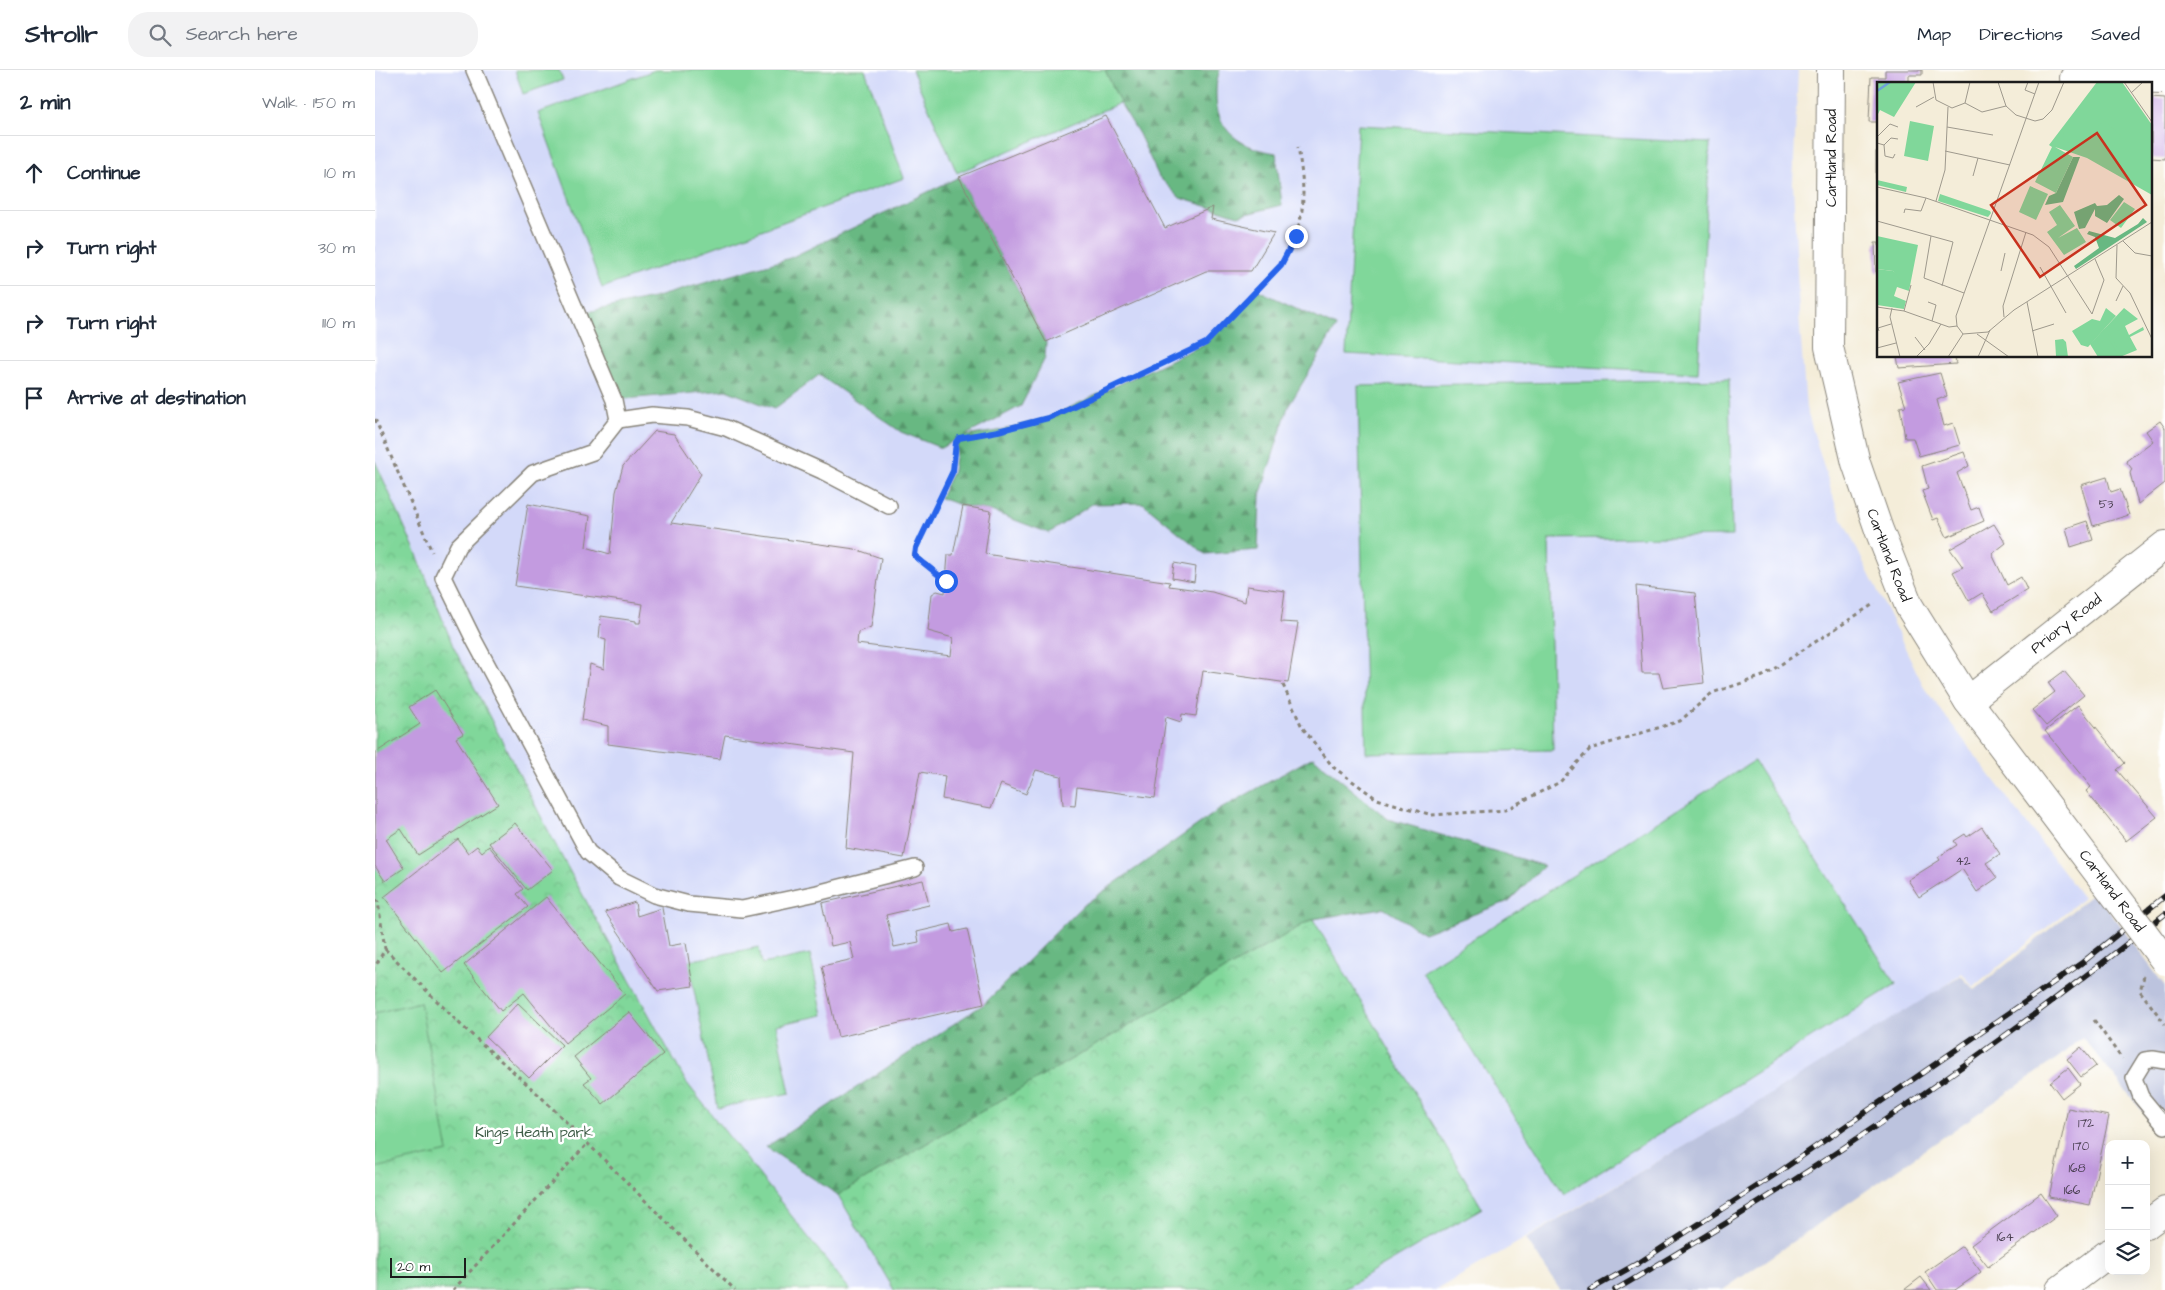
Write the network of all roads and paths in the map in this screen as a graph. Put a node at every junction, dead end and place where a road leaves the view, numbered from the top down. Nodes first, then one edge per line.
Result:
1 (474, 70) edge
2 (1831, 70) edge
3 (2074, 77) edge
4 (2165, 80) edge
5 (1298, 147) dead end
6 (375, 419) edge
7 (618, 420) junction
8 (889, 506) dead end
9 (2165, 545) edge
10 (443, 577) junction
11 (946, 581) dead end
12 (1875, 603) dead end
13 (1283, 685) dead end
14 (1968, 701) junction
15 (915, 868) dead end
16 (375, 900) edge
17 (385, 949) junction
18 (2158, 952) edge
19 (375, 967) edge
20 (2094, 1020) dead end
21 (2165, 1024) edge
22 (2130, 1054) dead end
23 (2165, 1061) edge
24 (2165, 1126) edge
25 (588, 1143) junction
26 (2165, 1211) edge
27 (2150, 1222) edge
28 (2105, 1256) edge
29 (453, 1290) edge
30 (735, 1290) edge
31 (2060, 1290) edge

1 - 7 lane
2 - 14 street, Cartland Road
3 - 4 street
5 - 11 path
6 - 10 path
7 - 8 lane
7 - 10 lane
9 - 14 street, Priory Road
10 - 15 lane
12 - 13 path
14 - 18 street, Cartland Road, bridge
16 - 17 path
17 - 19 path
17 - 25 path
18 - 21 path
20 - 22 path
23 - 24 lane
25 - 29 path
25 - 30 path
26 - 27 street
28 - 31 street

